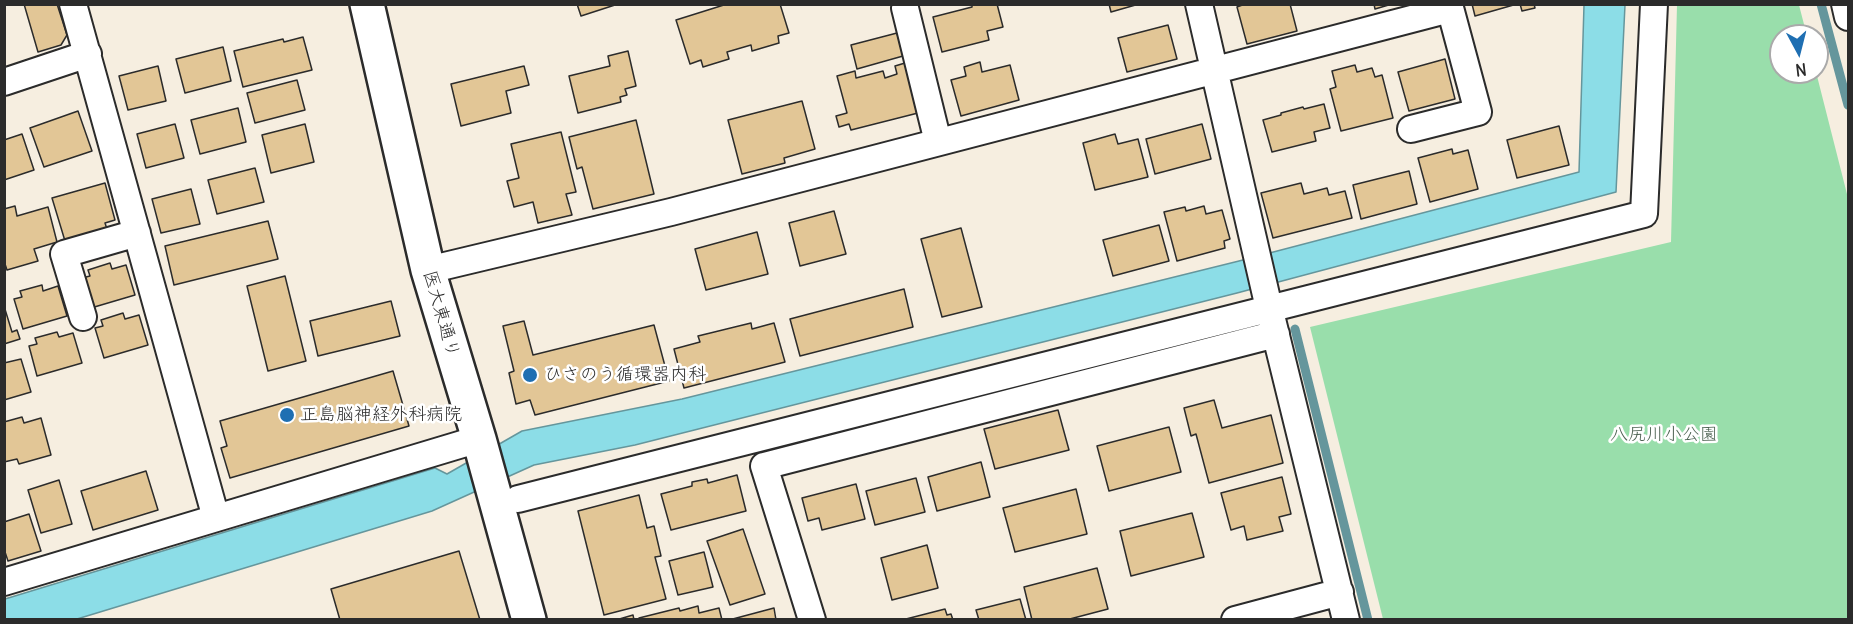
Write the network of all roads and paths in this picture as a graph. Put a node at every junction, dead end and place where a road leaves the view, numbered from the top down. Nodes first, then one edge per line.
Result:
1 (73, 4) edge
2 (367, 4) edge
3 (1199, 4) edge
4 (1654, 4) edge
5 (1845, 4) edge
6 (1450, 7) edge
7 (905, 8) dead end
8 (1848, 17) edge
9 (87, 54) junction
10 (1213, 70) junction
11 (4, 82) edge
12 (1412, 129) dead end
13 (938, 142) junction
14 (137, 233) junction
15 (428, 270) junction
16 (1268, 302) junction
17 (84, 317) dead end
18 (1276, 334) junction
19 (480, 442) junction
20 (506, 495) junction
21 (216, 518) junction
22 (4, 582) edge
23 (1340, 592) junction
24 (529, 620) edge
25 (812, 620) edge
26 (1235, 620) edge
27 (1346, 620) edge

1 - 9 street
2 - 15 street, 医大東通り
3 - 10 street
4 - 16 street
5 - 8 street
6 - 10 street
6 - 12 street
7 - 13 street
9 - 11 street
9 - 14 street
10 - 13 street
10 - 16 street
13 - 15 street
14 - 17 street
14 - 21 street
15 - 19 street, 医大東通り
16 - 18 street
16 - 20 street
18 - 23 street
18 - 25 street
19 - 20 street, 医大東通り
19 - 21 street
20 - 24 street, 医大東通り
21 - 22 street
23 - 26 street
23 - 27 street

